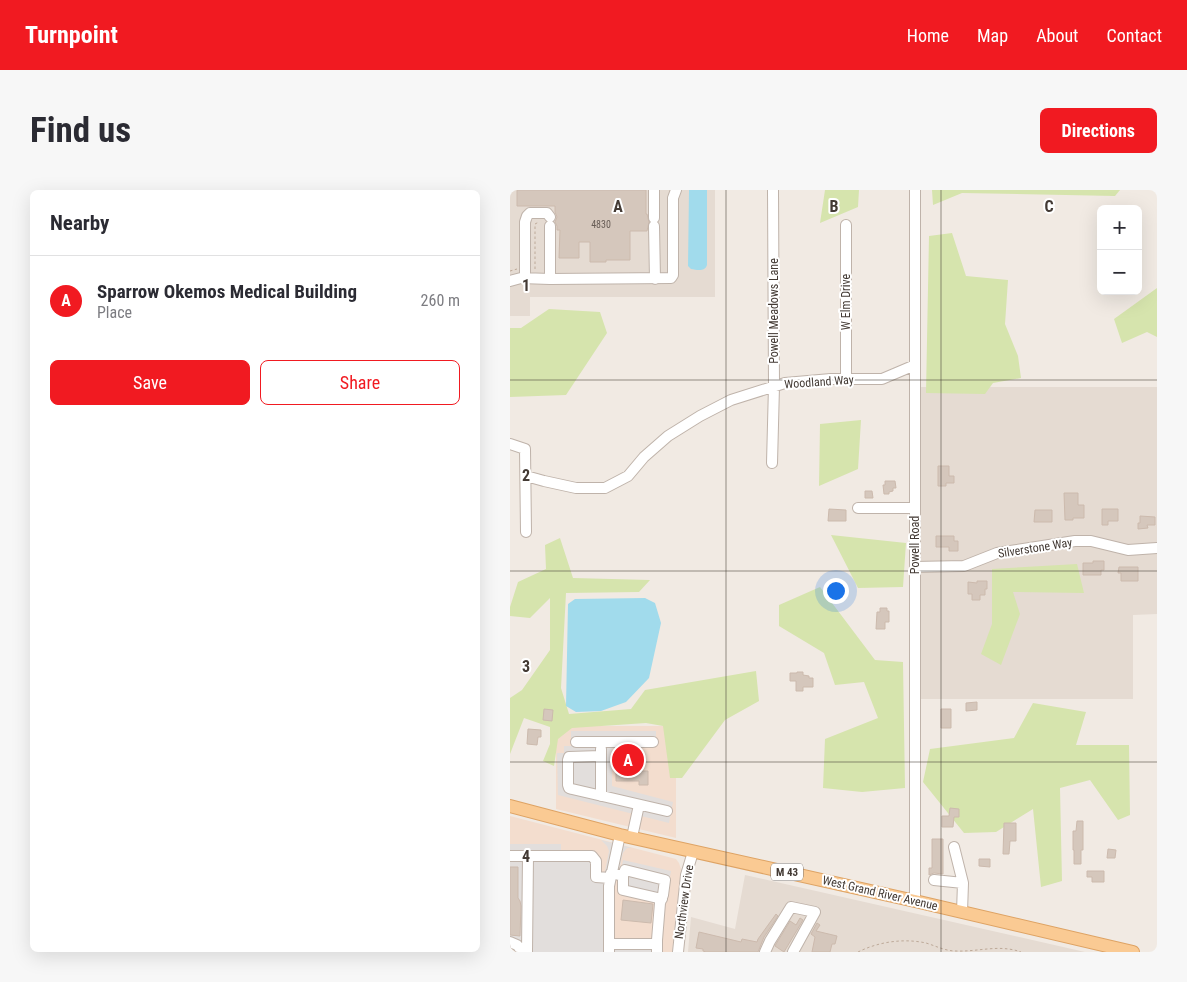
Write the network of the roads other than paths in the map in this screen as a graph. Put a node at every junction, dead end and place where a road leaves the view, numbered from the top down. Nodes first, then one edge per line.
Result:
1 (654, 190) edge
2 (676, 190) edge
3 (773, 190) edge
4 (915, 190) edge
5 (846, 225) dead end
6 (524, 278) junction
7 (550, 279) junction
8 (655, 279) junction
9 (510, 281) edge
10 (915, 365) junction
11 (846, 379) junction
12 (774, 386) junction
13 (510, 444) edge
14 (772, 463) dead end
15 (526, 476) junction
16 (858, 508) dead end
17 (915, 508) junction
18 (526, 532) dead end
19 (1157, 548) edge
20 (915, 568) junction
21 (576, 742) dead end
22 (601, 742) junction
23 (653, 742) dead end
24 (601, 756) junction
25 (602, 796) junction
26 (639, 804) junction
27 (510, 806) edge
28 (667, 811) dead end
29 (626, 836) junction
30 (954, 847) dead end
31 (693, 852) junction
32 (510, 856) edge
33 (528, 856) junction
34 (610, 876) junction
35 (623, 876) junction
36 (934, 880) dead end
37 (963, 883) junction
38 (662, 899) junction
39 (915, 901) junction
40 (962, 912) junction
41 (510, 942) edge
42 (609, 948) edge
43 (657, 948) edge
44 (525, 952) edge
45 (678, 952) edge
46 (765, 952) edge
47 (793, 952) edge
48 (1134, 952) edge

1 - 8 street
2 - 8 street
3 - 12 street, Powell Meadows Lane
4 - 10 street, Powell Road
5 - 11 street, W Elm Drive
6 - 7 street
6 - 7 street
6 - 9 street
7 - 8 street
10 - 11 street, Woodland Way
10 - 17 street, Powell Road
11 - 12 street, Woodland Way
12 - 14 street, Powell Meadows Lane
12 - 15 street, Woodland Way
13 - 15 street
15 - 18 street
16 - 17 street
17 - 20 street, Powell Road
19 - 20 street, Silverstone Way
20 - 39 street, Powell Road
21 - 22 street
22 - 23 street
22 - 24 street
24 - 25 street
24 - 25 street
25 - 26 street
26 - 28 street
26 - 29 street
27 - 29 main road, West Grand River Avenue / M 43
29 - 31 main road, West Grand River Avenue / M 43
29 - 34 street
30 - 37 street
31 - 39 main road, West Grand River Avenue / M 43
31 - 45 street, Northview Drive
32 - 33 street
33 - 34 street
33 - 44 street
34 - 35 street
34 - 42 street
35 - 38 street
35 - 38 street
36 - 37 street
37 - 40 street
38 - 43 street
39 - 40 main road, West Grand River Avenue / M 43
40 - 48 main road, West Grand River Avenue / M 43
41 - 44 street
42 - 43 street
46 - 47 street

